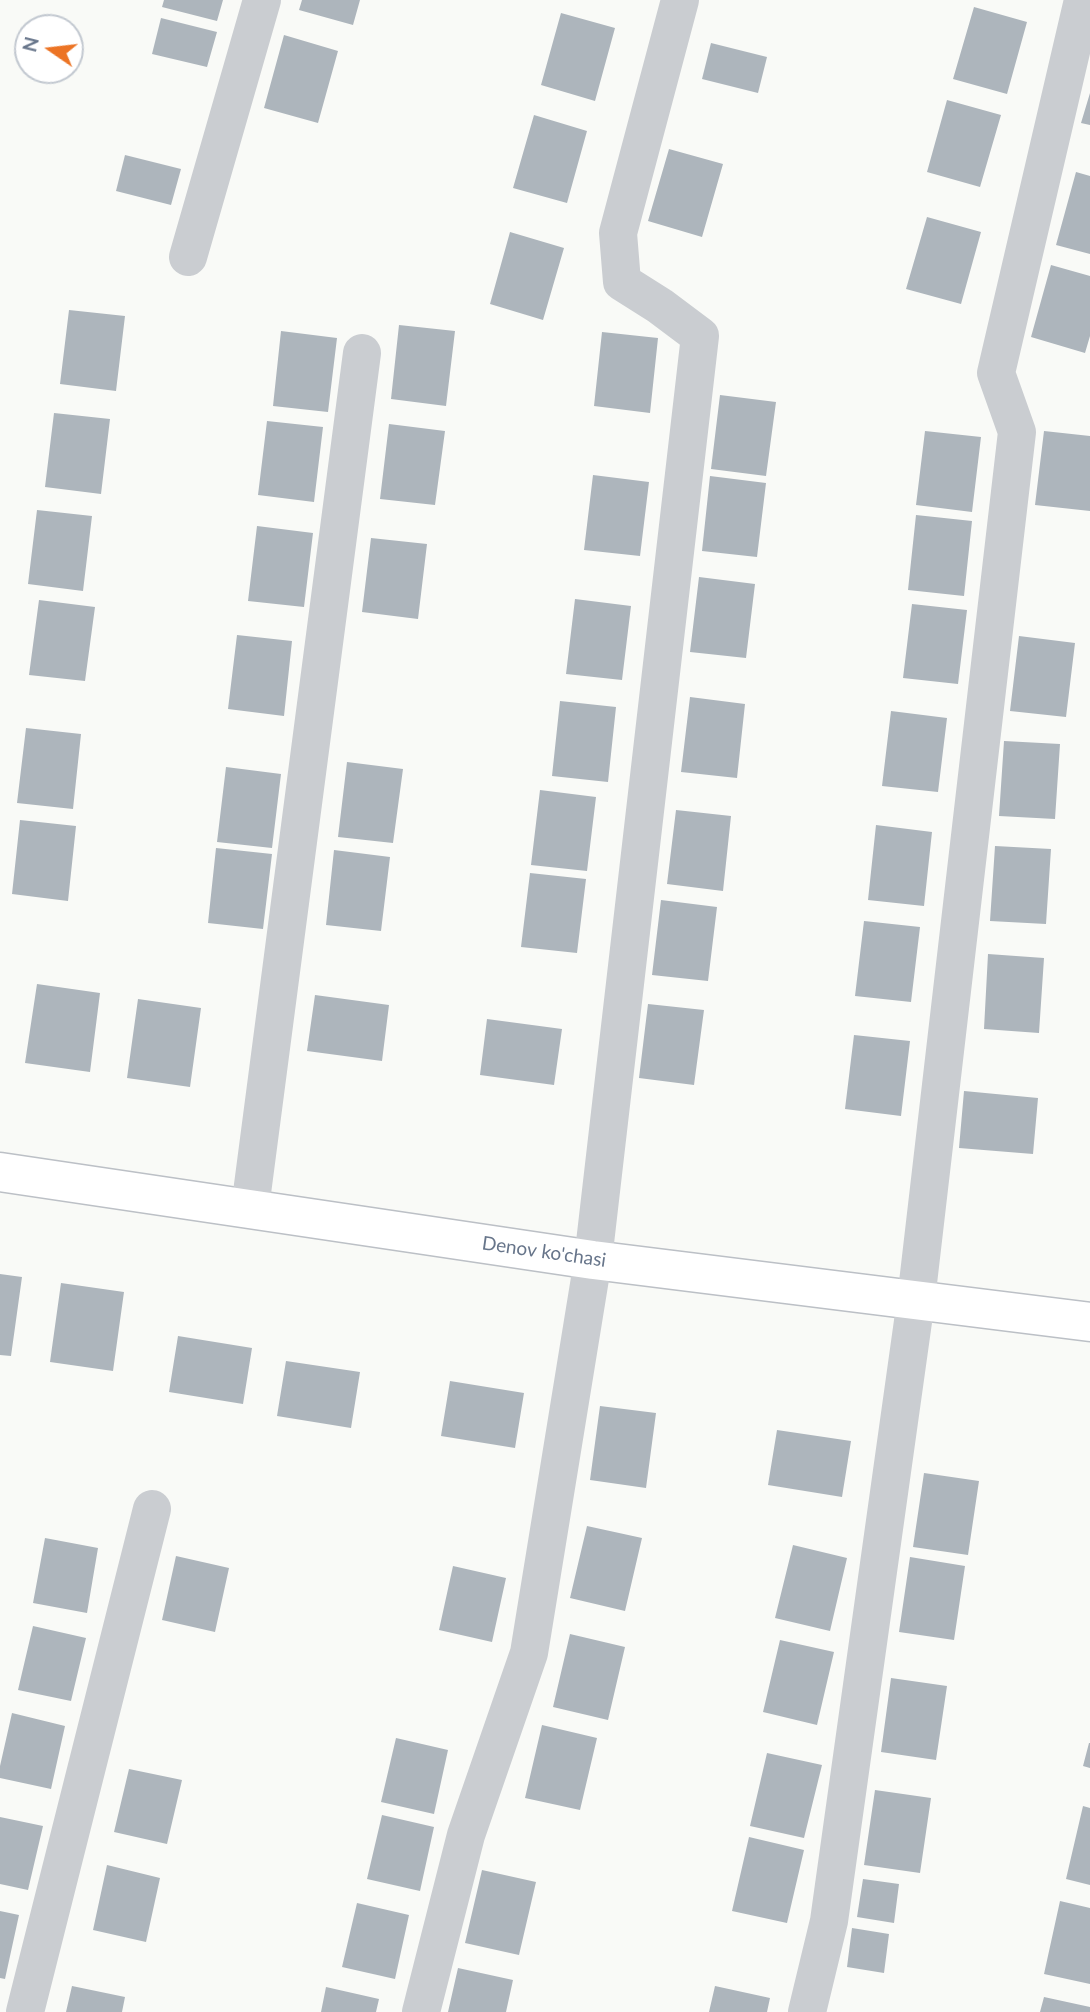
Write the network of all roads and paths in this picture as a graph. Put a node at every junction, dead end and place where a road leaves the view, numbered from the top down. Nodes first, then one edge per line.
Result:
1 (262, 0) edge
2 (680, 0) edge
3 (1083, 0) edge
4 (188, 257) dead end
5 (362, 353) dead end
6 (0, 1172) edge
7 (250, 1208) junction
8 (593, 1260) junction
9 (916, 1300) junction
10 (1090, 1321) edge
11 (152, 1509) dead end
12 (25, 2012) edge
13 (421, 2012) edge
14 (807, 2012) edge

1 - 4 street
2 - 8 street
3 - 9 street
5 - 7 street
6 - 7 street, Denov ko'chasi
7 - 8 street, Denov ko'chasi
8 - 9 street, Denov ko'chasi
8 - 13 street
9 - 10 street, Denov ko'chasi
9 - 14 street
11 - 12 street

